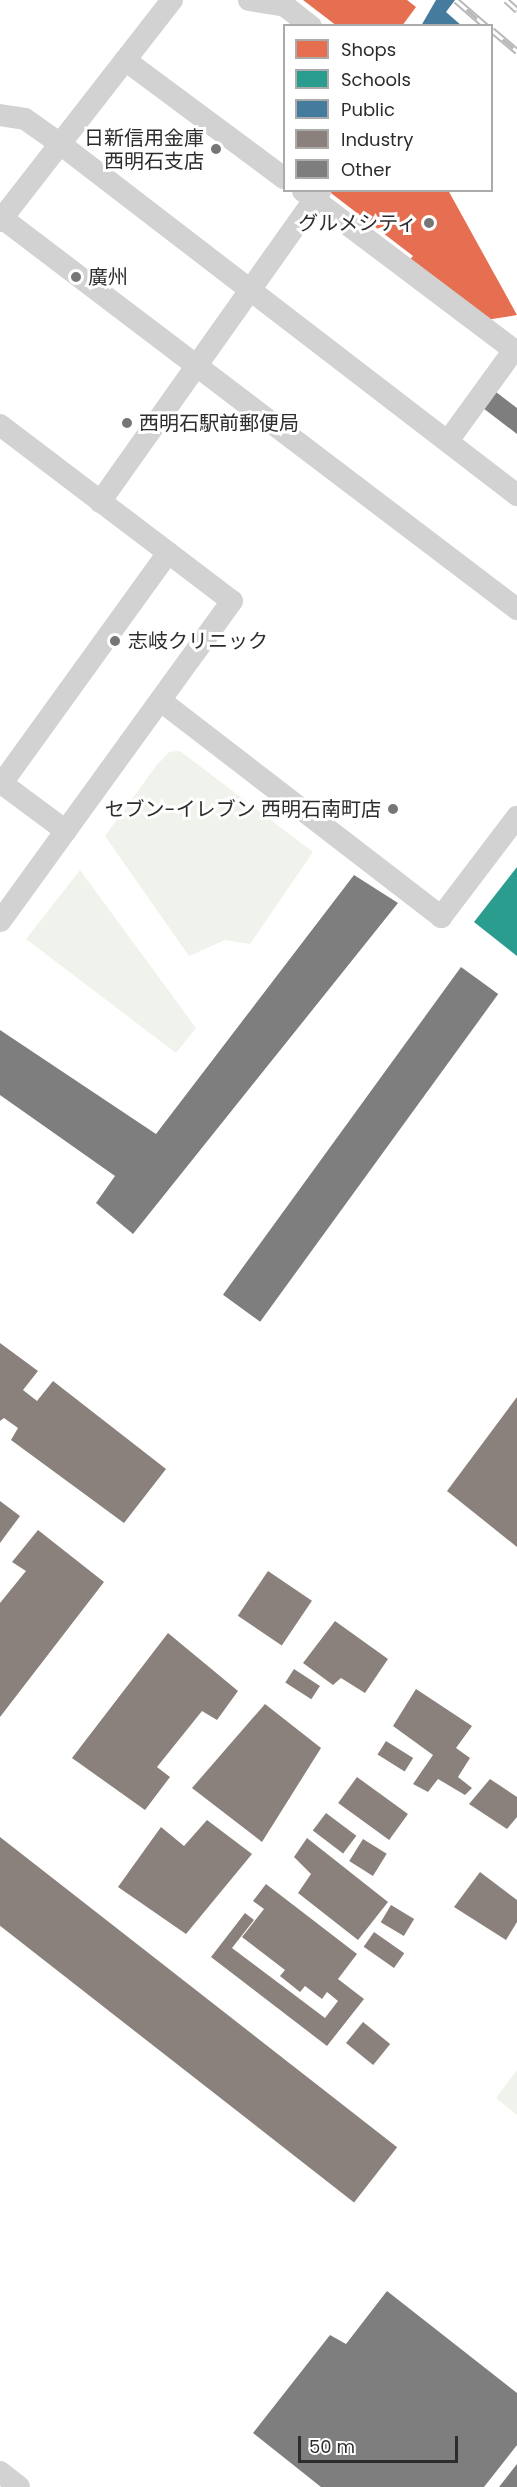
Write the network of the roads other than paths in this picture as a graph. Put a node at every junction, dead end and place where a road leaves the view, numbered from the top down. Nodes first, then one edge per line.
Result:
1 (172, 0) edge
2 (261, 1) edge
3 (308, 24) edge
4 (125, 60) junction
5 (0, 115) edge
6 (58, 143) junction
7 (283, 176) edge
8 (313, 194) edge
9 (1, 219) edge
10 (251, 290) junction
11 (197, 366) junction
12 (0, 425) edge
13 (448, 441) junction
14 (517, 495) edge
15 (100, 502) junction
16 (168, 553) junction
17 (517, 609) edge
18 (161, 701) junction
19 (1, 782) edge
20 (517, 817) edge
21 (66, 831) junction
22 (0, 921) edge
23 (0, 2472) edge
24 (19, 2487) edge

1 - 4 street
2 - 3 street
4 - 6 street
4 - 7 street
5 - 6 street
6 - 9 street
6 - 10 street
8 - 10 street
8 - 13 street
9 - 11 street
10 - 11 street
10 - 13 street
11 - 15 street
11 - 17 street
12 - 15 street
13 - 14 street
15 - 16 street
16 - 18 street
16 - 19 street
18 - 20 street
18 - 21 street
19 - 21 street
21 - 22 street
23 - 24 street

